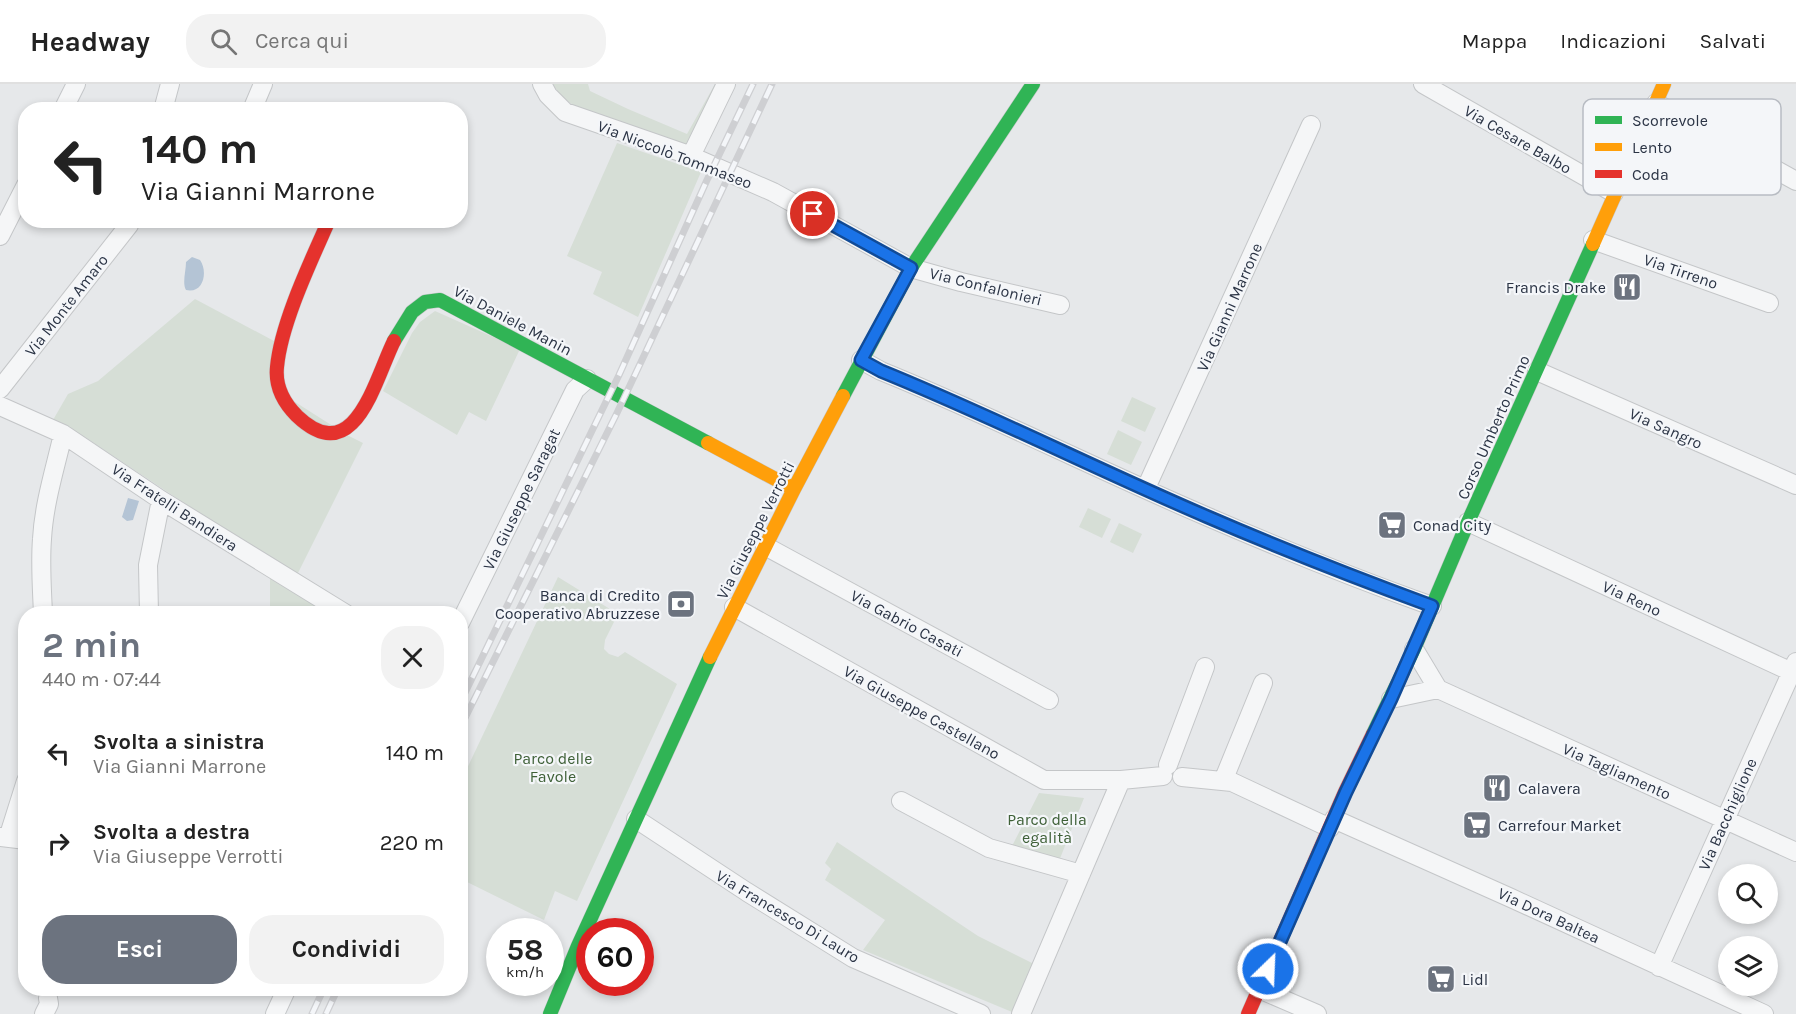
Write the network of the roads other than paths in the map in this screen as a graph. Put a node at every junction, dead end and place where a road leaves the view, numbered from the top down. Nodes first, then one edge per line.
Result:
1 (76, 84) edge
2 (170, 84) edge
3 (263, 84) edge
4 (542, 84) edge
5 (726, 84) edge
6 (1033, 84) edge
7 (1423, 84) edge
8 (1664, 84) edge
9 (1657, 99) edge
10 (67, 102) edge
11 (165, 102) edge
12 (255, 102) edge
13 (1311, 125) dead end
14 (691, 156) junction
15 (1781, 173) edge
16 (1583, 175) edge
17 (1796, 181) edge
18 (1613, 195) edge
19 (18, 201) edge
20 (127, 228) edge
21 (325, 228) edge
22 (0, 236) edge
23 (1593, 240) junction
24 (911, 268) junction
25 (1769, 303) dead end
26 (1060, 305) dead end
27 (861, 360) junction
28 (1537, 371) junction
29 (587, 379) junction
30 (0, 389) edge
31 (0, 406) edge
32 (63, 434) junction
33 (1796, 485) edge
34 (1146, 488) junction
35 (794, 489) junction
36 (161, 501) junction
37 (1468, 522) junction
38 (765, 546) junction
39 (43, 606) edge
40 (149, 606) edge
41 (333, 606) edge
42 (1432, 606) junction
43 (468, 607) edge
44 (734, 607) junction
45 (1414, 649) junction
46 (1205, 667) dead end
47 (1794, 669) edge
48 (1263, 683) dead end
49 (1438, 689) junction
50 (1391, 699) junction
51 (1049, 700) dead end
52 (1171, 772) junction
53 (1121, 780) junction
54 (1223, 781) junction
55 (901, 801) dead end
56 (18, 811) edge
57 (636, 819) junction
58 (1725, 819) junction
59 (1332, 823) junction
60 (11, 838) edge
61 (1796, 852) edge
62 (1082, 874) junction
63 (1659, 966) junction
64 (1259, 989) junction
65 (283, 996) edge
66 (275, 1014) edge
67 (549, 1014) edge
68 (981, 1014) edge
69 (1021, 1014) edge
70 (1248, 1014) edge
71 (1317, 1014) edge
72 (1764, 1014) edge

1 - 10 street
2 - 11 street
3 - 12 street
4 - 14 street, Via Niccolò Tommaseo
5 - 14 street
6 - 24 street, Via Giuseppe Verrotti
7 - 16 street, Via Cesare Balbo
8 - 9 street, Corso Umberto Primo
13 - 34 street, Via Gianni Marrone
14 - 24 street, Via Niccolò Tommaseo
15 - 17 street
18 - 23 street, Corso Umberto Primo
19 - 22 street
20 - 30 street, Via Monte Amaro
21 - 29 street, Via Daniele Manin
23 - 25 street, Via Tirreno
23 - 28 street, Corso Umberto Primo
24 - 26 street, Via Confalonieri
24 - 27 street, Via Giuseppe Verrotti
27 - 34 street
27 - 35 street, Via Giuseppe Verrotti
28 - 33 street, Via Sangro
28 - 37 street, Corso Umberto Primo
29 - 35 street, Via Daniele Manin
29 - 43 street, Via Giuseppe Saragat
31 - 32 street, Via Fratelli Bandiera
32 - 36 street, Via Fratelli Bandiera
32 - 39 street
34 - 42 street
35 - 38 street, Via Giuseppe Verrotti
36 - 40 street
36 - 41 street, Via Fratelli Bandiera
37 - 42 street, Corso Umberto Primo
37 - 47 street, Via Reno
38 - 44 street, Via Giuseppe Verrotti
38 - 51 street, Via Gabrio Casati
42 - 45 street, Corso Umberto Primo
44 - 53 street, Via Giuseppe Castellano
44 - 57 street, Via Giuseppe Verrotti
45 - 49 street
45 - 50 street, Corso Umberto Primo
46 - 52 street
47 - 58 street, Via Bacchiglione
48 - 54 street
49 - 50 street
49 - 58 street, Via Tagliamento
50 - 59 street, Corso Umberto Primo
52 - 53 street, Via Giuseppe Castellano
52 - 54 street, Via Giuseppe Castellano
53 - 62 street
54 - 59 street, Via Giuseppe Castellano
55 - 62 street
56 - 60 street
57 - 67 street, Via Giuseppe Verrotti
57 - 68 street, Via Francesco Di Lauro
58 - 61 street, Via Tagliamento
58 - 63 street, Via Bacchiglione
59 - 63 street, Via Dora Baltea
59 - 64 street, Corso Umberto Primo
62 - 69 street
63 - 72 street, Via Dora Baltea
64 - 70 street, Corso Umberto Primo
64 - 71 street
65 - 66 street

